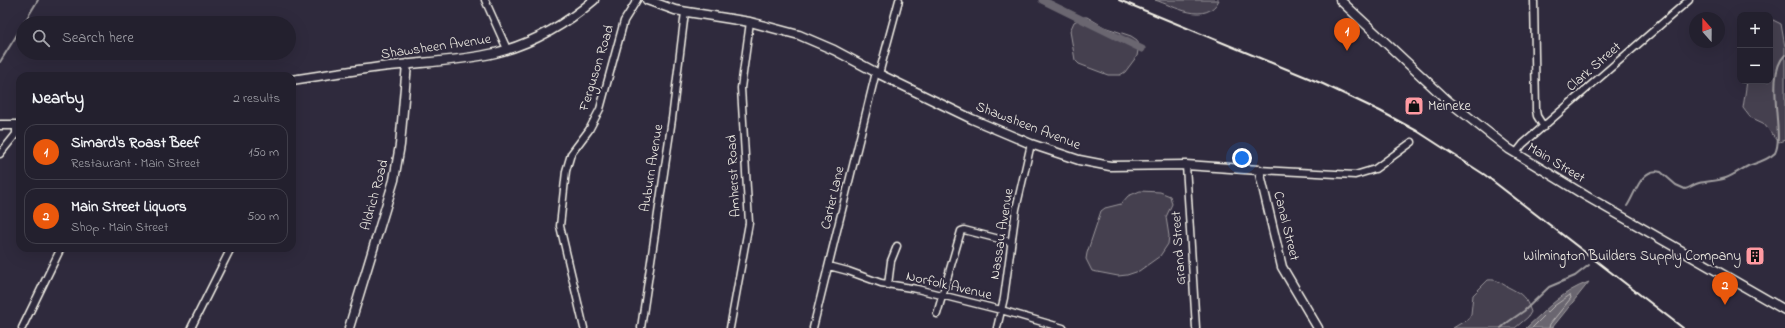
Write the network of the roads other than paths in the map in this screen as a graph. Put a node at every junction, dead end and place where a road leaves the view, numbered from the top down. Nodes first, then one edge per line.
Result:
1 (485, 0) edge
2 (594, 0) edge
3 (637, 0) edge
4 (647, 0) edge
5 (899, 0) edge
6 (1340, 0) edge
7 (1534, 0) edge
8 (1689, 0) edge
9 (685, 12) junction
10 (750, 22) junction
11 (507, 49) junction
12 (407, 64) junction
13 (878, 73) junction
14 (296, 79) edge
15 (16, 125) edge
16 (0, 126) edge
17 (1544, 126) junction
18 (16, 134) edge
19 (1412, 142) dead end
20 (1031, 144) junction
21 (1516, 153) junction
22 (0, 154) edge
23 (1186, 166) junction
24 (1259, 170) junction
25 (1011, 242) junction
26 (897, 246) dead end
27 (60, 252) edge
28 (229, 252) edge
29 (829, 266) junction
30 (888, 285) junction
31 (942, 296) junction
32 (1001, 310) junction
33 (1785, 310) edge
34 (937, 314) dead end
35 (22, 328) edge
36 (191, 328) edge
37 (349, 328) edge
38 (584, 328) edge
39 (641, 328) edge
40 (730, 328) edge
41 (813, 328) edge
42 (997, 328) edge
43 (1060, 328) edge
44 (1196, 328) edge
45 (1318, 328) edge

1 - 11 street
2 - 11 street, Shawsheen Avenue
3 - 38 street, Ferguson Road
4 - 9 street, Shawsheen Avenue
5 - 13 street, Carter Lane
6 - 21 street, Main Street
7 - 17 street
8 - 17 street, Clark Street
9 - 10 street, Shawsheen Avenue
9 - 39 street, Auburn Avenue
10 - 13 street, Shawsheen Avenue
10 - 40 street, Amherst Road
11 - 12 street, Shawsheen Avenue
12 - 14 street, Shawsheen Avenue
12 - 37 street, Aldrich Road
13 - 20 street, Shawsheen Avenue
13 - 29 street, Carter Lane
15 - 16 street
17 - 21 street, Clark Street
18 - 22 street
19 - 24 street, Shawsheen Avenue
20 - 23 street, Shawsheen Avenue
20 - 25 street, Nassau Avenue
21 - 33 street, Main Street
23 - 24 street, Shawsheen Avenue
23 - 44 street, Grand Street
24 - 45 street, Canal Street
25 - 31 street
25 - 32 street, Nassau Avenue
26 - 30 street
27 - 35 street
28 - 36 street
29 - 30 street, Norfolk Avenue
29 - 41 street, Carter Lane
30 - 31 street, Norfolk Avenue
31 - 32 street, Norfolk Avenue
31 - 34 street
32 - 42 street, Nassau Avenue
32 - 43 street, Norfolk Avenue

